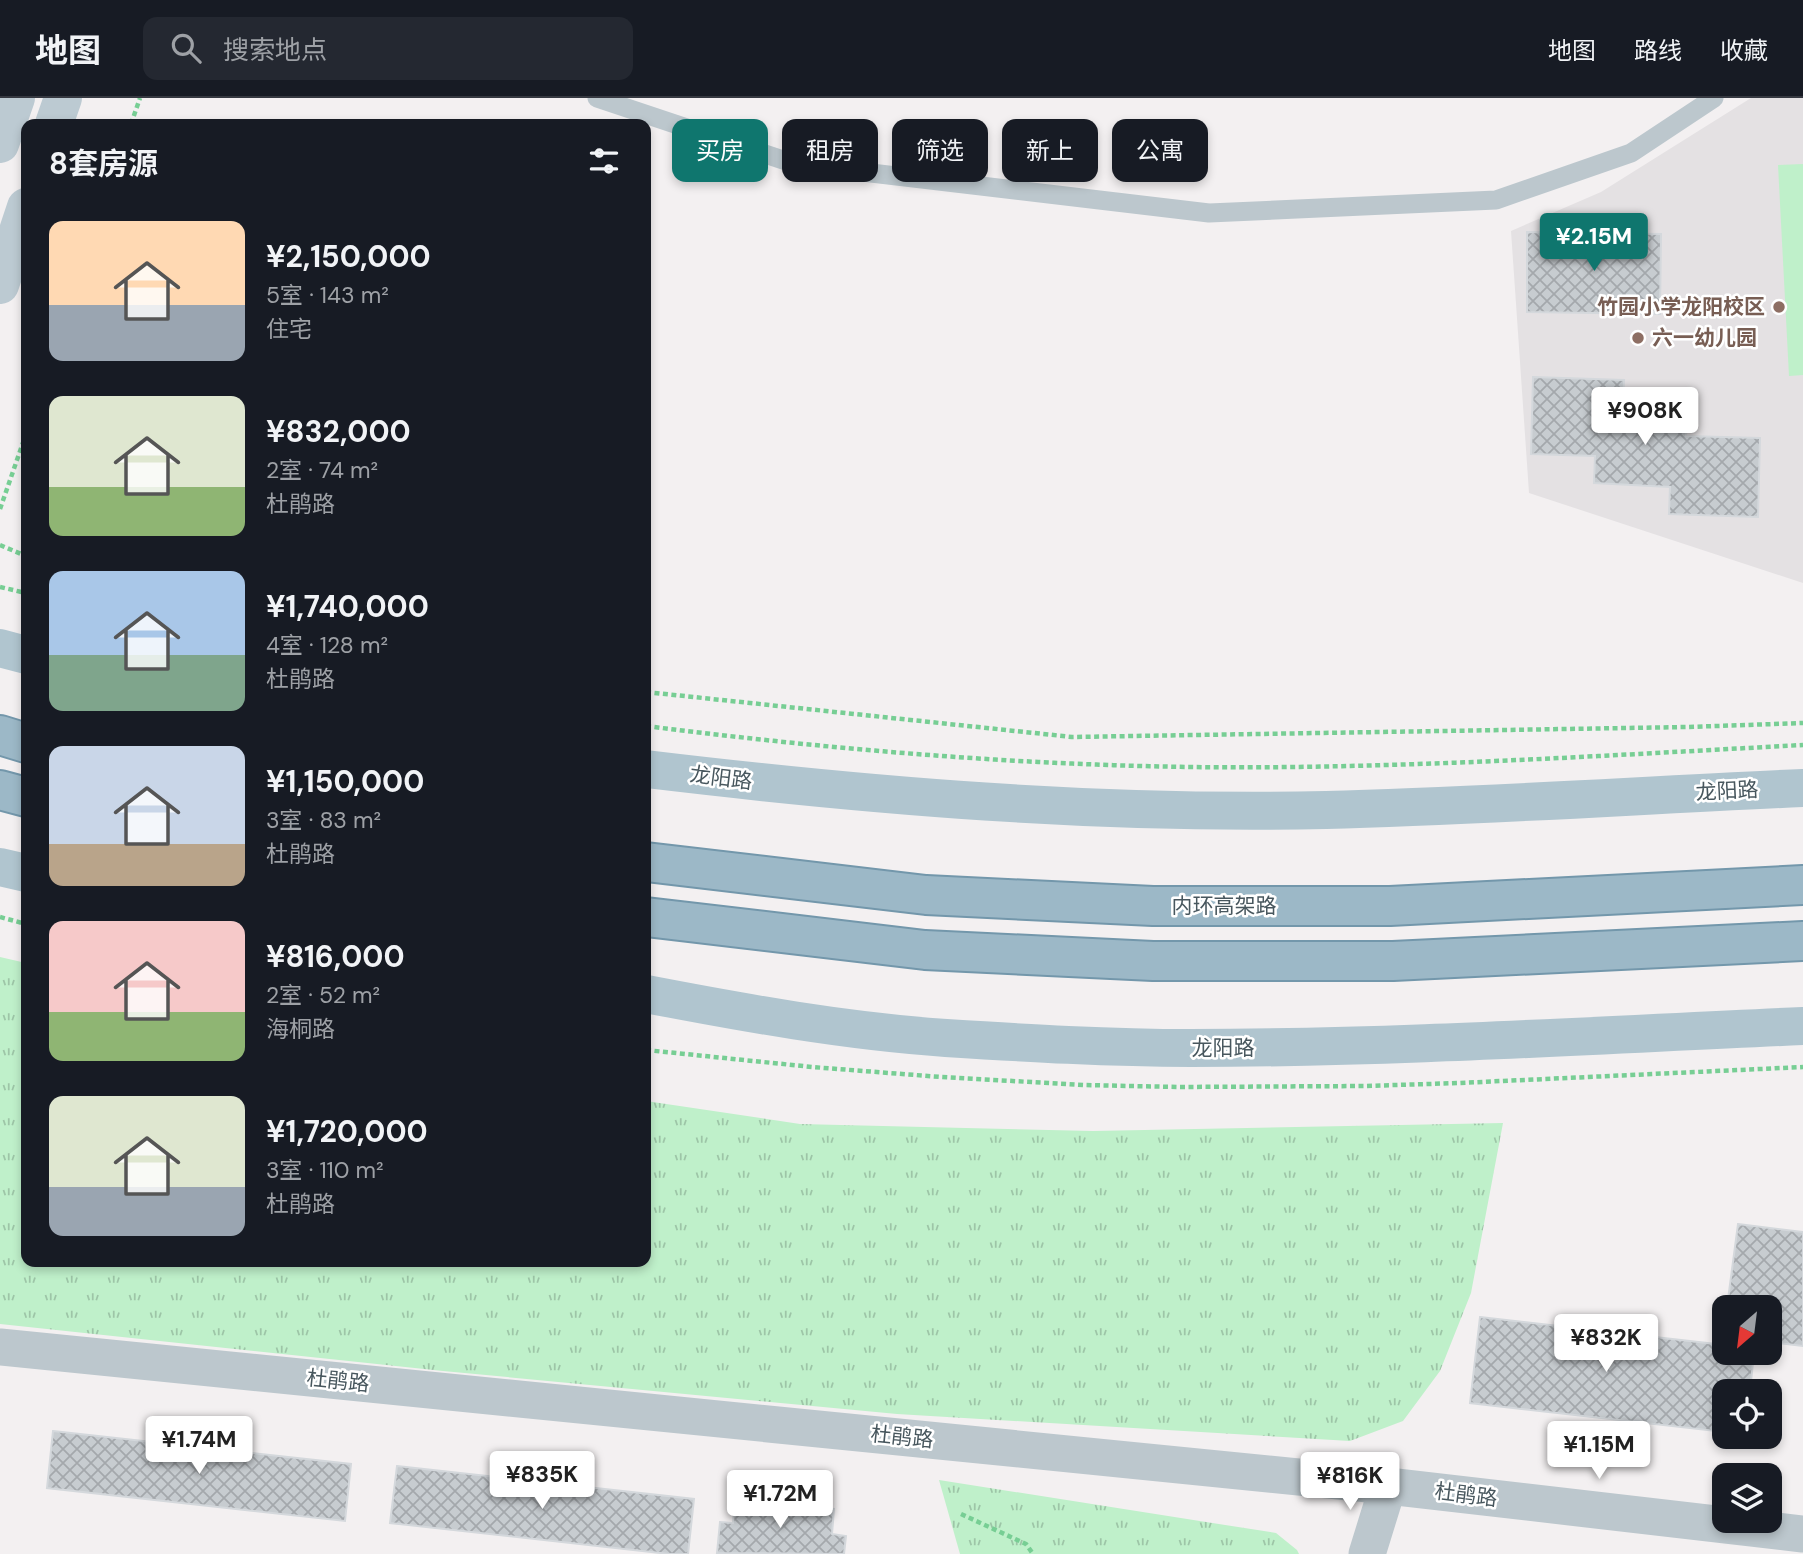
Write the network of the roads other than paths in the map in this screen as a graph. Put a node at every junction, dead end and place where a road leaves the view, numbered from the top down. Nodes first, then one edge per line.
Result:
1 (16, 98) edge
2 (63, 98) edge
3 (597, 98) edge
4 (1714, 98) edge
5 (56, 119) edge
6 (0, 144) edge
7 (21, 222) edge
8 (0, 285) edge
9 (0, 648) edge
10 (21, 654) edge
11 (0, 735) edge
12 (21, 741) edge
13 (651, 770) edge
14 (1803, 788) edge
15 (0, 789) edge
16 (21, 795) edge
17 (651, 863) edge
18 (0, 867) edge
19 (21, 872) edge
20 (1803, 877) edge
21 (1803, 885) edge
22 (1706, 890) junction
23 (651, 918) edge
24 (1803, 941) edge
25 (651, 995) edge
26 (1803, 1026) edge
27 (0, 1347) edge
28 (1388, 1486) junction
29 (1803, 1534) edge
30 (1367, 1554) edge

1 - 6 main road
2 - 5 main road
3 - 4 lane
7 - 8 main road
9 - 10 main road
11 - 12 highway
13 - 14 main road, 龙阳路
15 - 16 highway
17 - 22 highway, 内环高架路
18 - 19 main road
20 - 22 highway
21 - 22 highway, 内环高架路
23 - 24 highway
25 - 26 main road, 龙阳路
27 - 28 street, 杜鹃路
28 - 29 street, 杜鹃路
28 - 30 street

